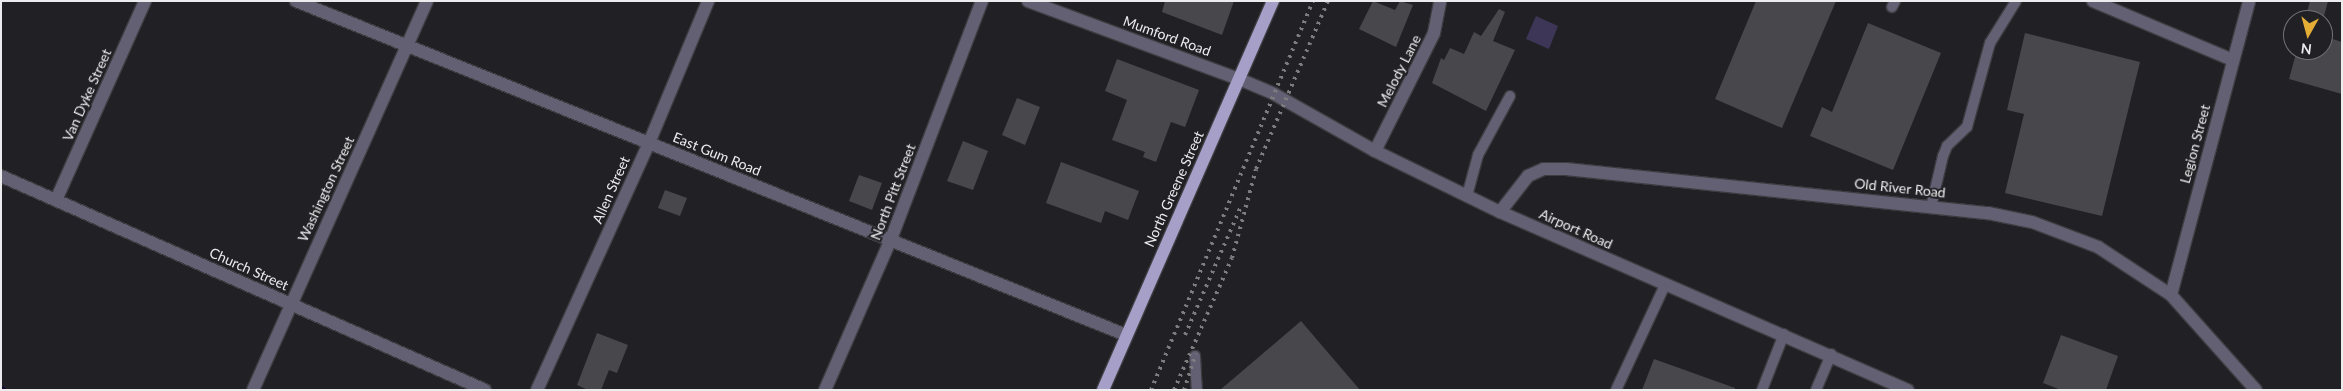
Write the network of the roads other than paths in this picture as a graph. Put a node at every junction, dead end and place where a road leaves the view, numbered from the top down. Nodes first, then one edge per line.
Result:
1 (145, 1) edge
2 (296, 1) edge
3 (427, 1) edge
4 (708, 1) edge
5 (982, 1) edge
6 (1028, 1) edge
7 (1273, 1) edge
8 (1440, 1) edge
9 (2016, 1) edge
10 (2093, 1) edge
11 (2249, 1) edge
12 (408, 46) junction
13 (2233, 60) junction
14 (1240, 79) junction
15 (1510, 96) dead end
16 (648, 143) junction
17 (1375, 151) junction
18 (1, 176) edge
19 (1467, 196) junction
20 (56, 200) junction
21 (1931, 207) junction
22 (1500, 212) junction
23 (891, 240) junction
24 (1666, 285) junction
25 (2171, 295) junction
26 (290, 303) junction
27 (1784, 334) junction
28 (1126, 335) junction
29 (1831, 354) junction
30 (1195, 356) dead end
31 (253, 390) edge
32 (485, 390) edge
33 (537, 390) edge
34 (824, 390) edge
35 (1103, 390) edge
36 (1197, 390) edge
37 (1616, 390) edge
38 (1762, 390) edge
39 (1816, 390) edge
40 (1908, 390) edge
41 (2256, 390) edge

1 - 20 street, Van Dyke Street
2 - 12 street, East Gum Road
3 - 12 street, Washington Street
4 - 16 street, Allen Street
5 - 23 street, North Pitt Street
6 - 14 street, Mumford Road
7 - 14 main road, North Greene Street
8 - 17 street, Melody Lane
9 - 21 lane
10 - 13 street
11 - 13 street, Legion Street
12 - 16 street, East Gum Road
12 - 26 street, Washington Street
13 - 25 street, Legion Street
14 - 17 street, Airport Road
14 - 28 main road, North Greene Street
15 - 19 lane
16 - 23 street, East Gum Road
16 - 33 street, Allen Street
17 - 19 street, Airport Road
18 - 20 street, Church Street
19 - 22 street, Airport Road
20 - 26 street, Church Street
21 - 22 street, Old River Road
21 - 25 street, Old River Road
22 - 24 street, Airport Road
23 - 28 street, East Gum Road
23 - 34 street, North Pitt Street
24 - 27 street, Airport Road
24 - 37 lane
25 - 41 street, Old River Road
26 - 31 street, Washington Street
26 - 32 street, Church Street
27 - 29 street, Airport Road
27 - 38 lane
28 - 35 main road, North Greene Street
29 - 39 lane
29 - 40 street, Airport Road
30 - 36 lane

